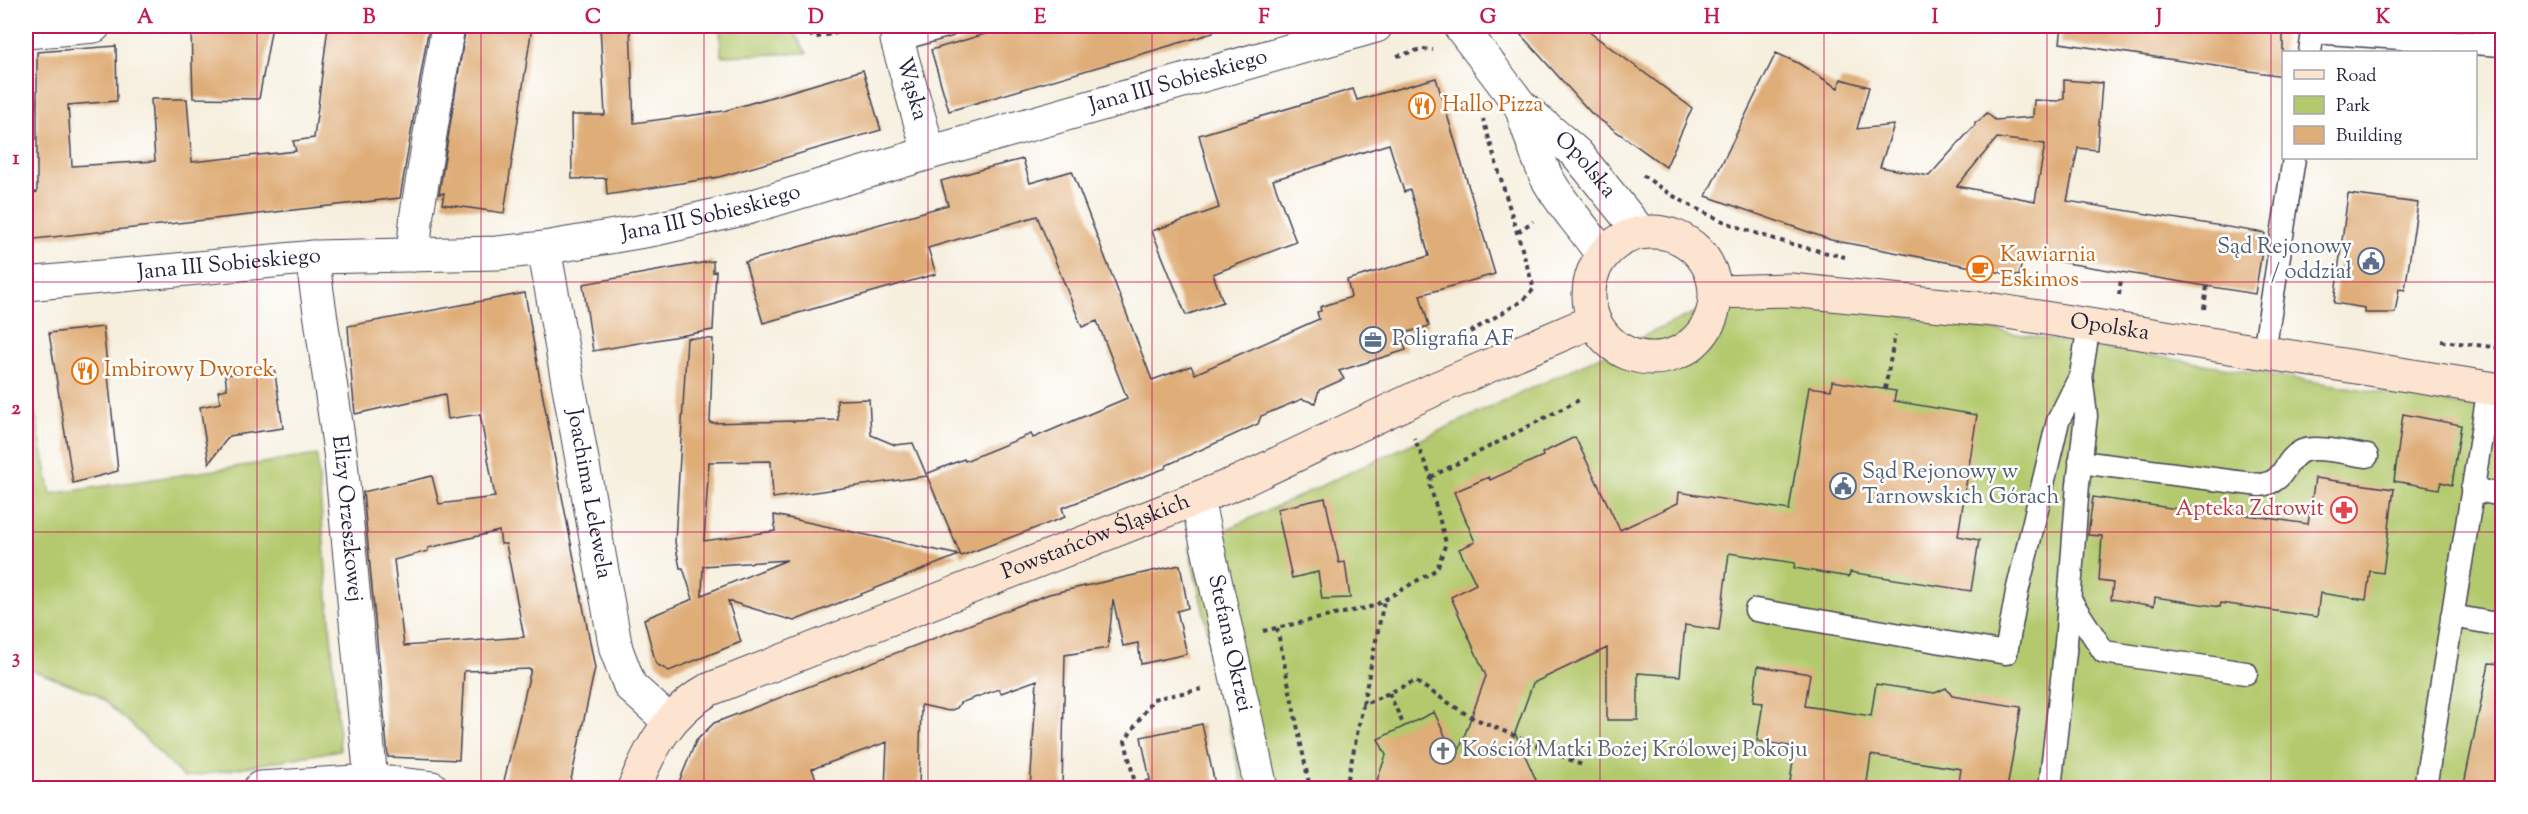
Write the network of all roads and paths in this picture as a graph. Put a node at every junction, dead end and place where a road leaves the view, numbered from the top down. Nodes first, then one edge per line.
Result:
1 (94, 26) edge
2 (448, 26) edge
3 (805, 26) edge
4 (834, 26) edge
5 (947, 26) edge
6 (1376, 26) edge
7 (1460, 26) edge
8 (863, 27) edge
9 (26, 32) edge
10 (838, 32) junction
11 (894, 33) edge
12 (2502, 45) edge
13 (1437, 51) dead end
14 (2310, 51) edge
15 (1393, 57) dead end
16 (1520, 105) junction
17 (1482, 113) dead end
18 (929, 153) junction
19 (2294, 159) edge
20 (1640, 232) junction
21 (544, 248) junction
22 (413, 255) junction
23 (1602, 255) junction
24 (312, 257) junction
25 (2121, 279) dead end
26 (26, 284) edge
27 (2207, 286) dead end
28 (1716, 292) junction
29 (2119, 298) dead end
30 (2204, 310) dead end
31 (1593, 321) junction
32 (2089, 325) junction
33 (1896, 328) dead end
34 (1461, 338) dead end
35 (2264, 352) junction
36 (2081, 375) junction
37 (2496, 389) edge
38 (1885, 390) dead end
39 (1579, 400) dead end
40 (1412, 434) dead end
41 (2367, 456) dead end
42 (2080, 462) junction
43 (1431, 477) junction
44 (2472, 489) junction
45 (2502, 495) edge
46 (1197, 499) junction
47 (2070, 600) junction
48 (1384, 601) junction
49 (1756, 610) dead end
50 (2452, 616) junction
51 (2502, 624) edge
52 (1277, 628) junction
53 (1253, 633) dead end
54 (2246, 673) dead end
55 (1207, 688) dead end
56 (1389, 693) junction
57 (1363, 705) junction
58 (670, 722) junction
59 (1404, 726) dead end
60 (1582, 765) dead end
61 (371, 781) junction
62 (1150, 781) dead end
63 (1136, 787) edge
64 (260, 789) edge
65 (432, 789) edge
66 (634, 789) edge
67 (1261, 789) edge
68 (1310, 789) edge
69 (1346, 789) edge
70 (2050, 789) edge
71 (2425, 789) edge

1 - 9 street
2 - 22 street
3 - 10 path
4 - 10 path
5 - 11 lane
6 - 18 street, Jana III Sobieskiego
7 - 16 street, Opolska
8 - 10 path
11 - 18 street, Wąska
12 - 14 lane
13 - 15 path
16 - 20 street, Opolska
16 - 23 street, Opolska
17 - 34 path
18 - 21 street, Jana III Sobieskiego
19 - 35 lane
20 - 23 street
20 - 28 street
21 - 22 street, Jana III Sobieskiego
21 - 58 street, Joachima Lelewela
22 - 24 street, Jana III Sobieskiego
23 - 31 street
24 - 26 street, Jana III Sobieskiego
24 - 61 street, Elizy Orzeszkowej
25 - 29 path
27 - 30 path
28 - 31 street
28 - 32 street, Opolska
31 - 46 street, Powstańców Śląskich
32 - 35 street, Opolska
32 - 36 lane
33 - 38 path
35 - 37 street, Opolska
36 - 42 lane
36 - 49 lane
37 - 44 lane
39 - 43 path
40 - 43 path
41 - 42 lane
42 - 47 lane
43 - 48 path
44 - 45 lane
44 - 50 lane
46 - 58 street, Powstańców Śląskich
46 - 67 street, Stefana Okrzei
47 - 54 lane
47 - 70 lane
48 - 52 path
48 - 57 path
50 - 51 lane
50 - 71 lane
52 - 53 path
52 - 68 path
55 - 63 path
56 - 57 path
56 - 59 path
56 - 60 path
57 - 69 path
58 - 66 street, Powstańców Śląskich
61 - 64 street
61 - 65 street
62 - 63 path

